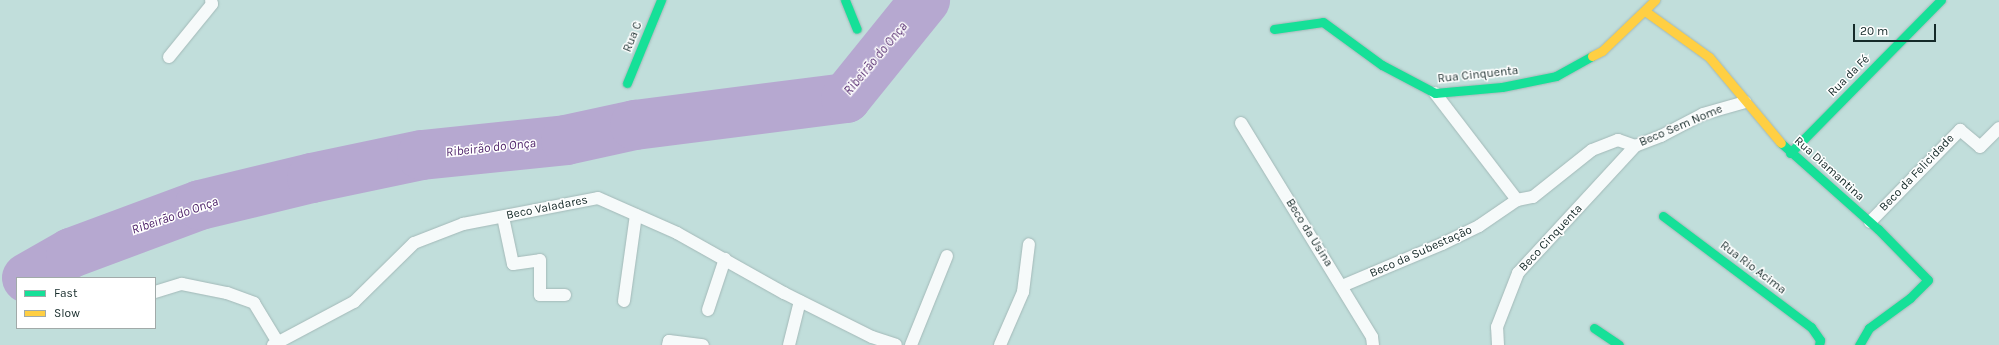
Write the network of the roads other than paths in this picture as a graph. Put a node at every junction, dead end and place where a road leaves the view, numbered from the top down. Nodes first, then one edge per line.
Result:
1 (211, 0) edge
2 (661, 0) edge
3 (845, 0) edge
4 (1655, 0) edge
5 (1941, 0) edge
6 (1645, 11) junction
7 (857, 29) dead end
8 (1274, 29) dead end
9 (170, 57) dead end
10 (627, 83) dead end
11 (1435, 93) junction
12 (1745, 102) junction
13 (1242, 123) dead end
14 (1999, 128) edge
15 (1635, 146) junction
16 (1790, 152) junction
17 (1517, 200) junction
18 (636, 215) junction
19 (1663, 216) dead end
20 (502, 217) junction
21 (1870, 222) junction
22 (1029, 244) dead end
23 (948, 256) dead end
24 (725, 259) junction
25 (1342, 286) junction
26 (156, 292) edge
27 (565, 295) dead end
28 (800, 300) junction
29 (624, 301) dead end
30 (708, 310) dead end
31 (1594, 328) dead end
32 (275, 343) edge
33 (668, 345) edge
34 (703, 345) edge
35 (789, 345) edge
36 (896, 345) edge
37 (911, 345) edge
38 (1000, 345) edge
39 (1373, 345) edge
40 (1498, 345) edge
41 (1619, 345) edge
42 (1819, 345) edge
43 (1859, 345) edge

1 - 9 lane
2 - 10 street, Rua C
3 - 7 street
4 - 6 street, Rua Cinquenta
5 - 16 street, Rua da Fé
6 - 11 street, Rua Cinquenta
6 - 12 street, Rua Diamantina
8 - 11 street, Rua Cinquenta
11 - 17 lane
12 - 15 lane, Beco Sem Nome
12 - 16 street, Rua Diamantina
13 - 25 lane, Beco da Usina
14 - 21 lane, Beco da Felicidade
15 - 17 lane, Beco Sem Nome
15 - 40 lane, Beco Cinquenta
16 - 21 street, Rua Diamantina
17 - 25 lane, Beco da Subestação
18 - 20 lane, Beco Valadares
18 - 24 lane, Beco Valadares
18 - 29 lane
19 - 42 street, Rua Rio Acima
20 - 27 lane
20 - 32 lane, Beco Valadares
21 - 43 street, Rua Diamantina
22 - 38 lane
23 - 37 lane
24 - 28 lane, Beco Valadares
24 - 30 lane
25 - 39 lane, Beco da Usina
26 - 32 lane
28 - 35 lane
28 - 36 lane, Beco Valadares
31 - 41 street
33 - 34 lane

